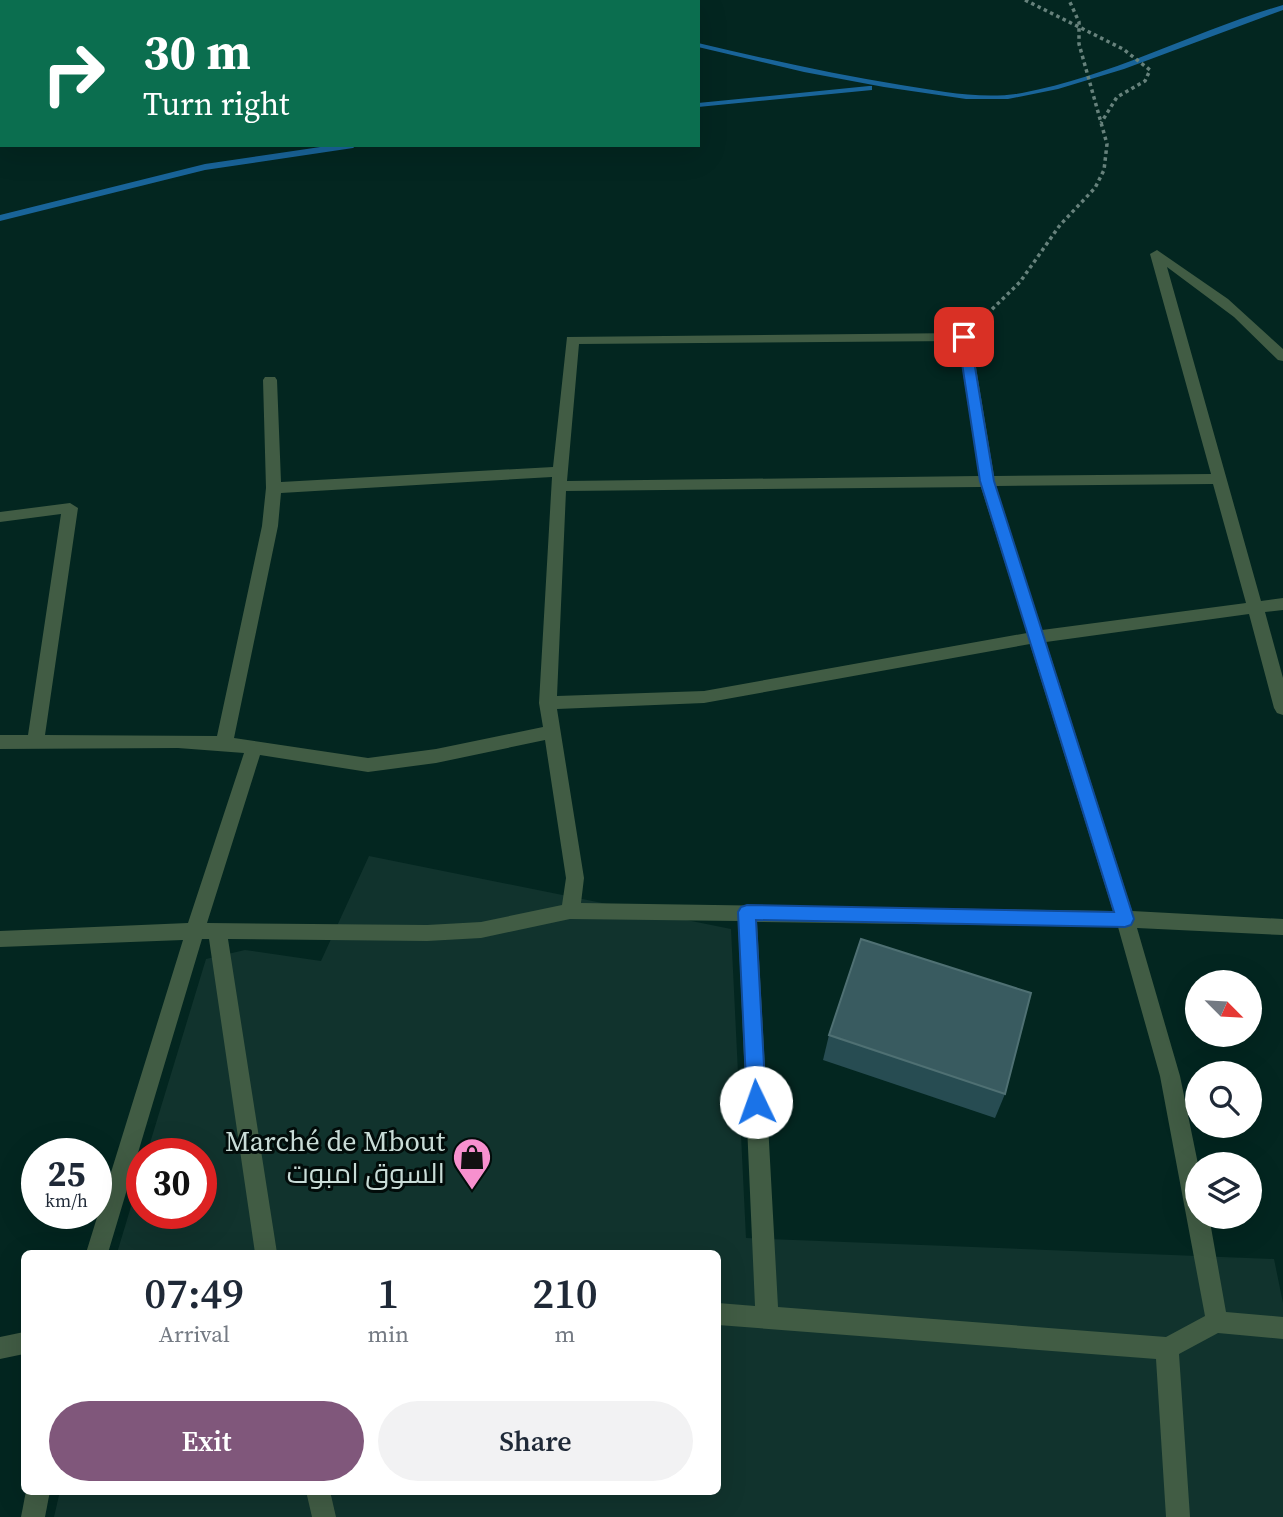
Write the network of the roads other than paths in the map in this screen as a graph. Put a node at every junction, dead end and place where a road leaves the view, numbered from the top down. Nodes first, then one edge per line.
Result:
1 (1283, 357) edge
2 (270, 380) dead end
3 (560, 479) junction
4 (1218, 479) junction
5 (987, 481) junction
6 (274, 488) junction
7 (0, 517) edge
8 (1283, 604) edge
9 (1256, 607) junction
10 (1036, 637) junction
11 (548, 703) junction
12 (1283, 708) edge
13 (553, 732) junction
14 (36, 740) junction
15 (0, 742) edge
16 (224, 743) junction
17 (254, 748) junction
18 (570, 911) junction
19 (747, 912) junction
20 (1125, 919) junction
21 (1283, 927) edge
22 (195, 931) junction
23 (217, 932) junction
24 (0, 939) edge
25 (1185, 1153) edge
26 (1200, 1229) edge
27 (98, 1250) edge
28 (266, 1250) edge
29 (721, 1314) edge
30 (767, 1318) junction
31 (1217, 1322) junction
32 (1283, 1328) edge
33 (21, 1344) edge
34 (0, 1348) edge
35 (1167, 1348) junction
36 (37, 1495) edge
37 (319, 1495) edge
38 (33, 1517) edge
39 (324, 1517) edge
40 (1178, 1517) edge

1 - 4 street
2 - 6 street
3 - 5 street
3 - 5 street
3 - 6 street
3 - 11 street
4 - 5 street
4 - 9 street
5 - 10 street
6 - 16 street
7 - 14 street
8 - 9 street
9 - 10 street
9 - 12 street
10 - 11 street
10 - 20 street
11 - 13 street
13 - 17 street
13 - 18 street
14 - 15 street
14 - 16 street
16 - 17 street
17 - 22 street
18 - 19 street
18 - 23 street
19 - 20 street
19 - 30 street
20 - 21 street
20 - 25 street
22 - 23 street
22 - 24 street
22 - 27 street
23 - 28 street
26 - 31 street
29 - 30 street
30 - 35 street
31 - 32 street
31 - 35 street
33 - 34 street
35 - 40 street
36 - 38 street
37 - 39 street

